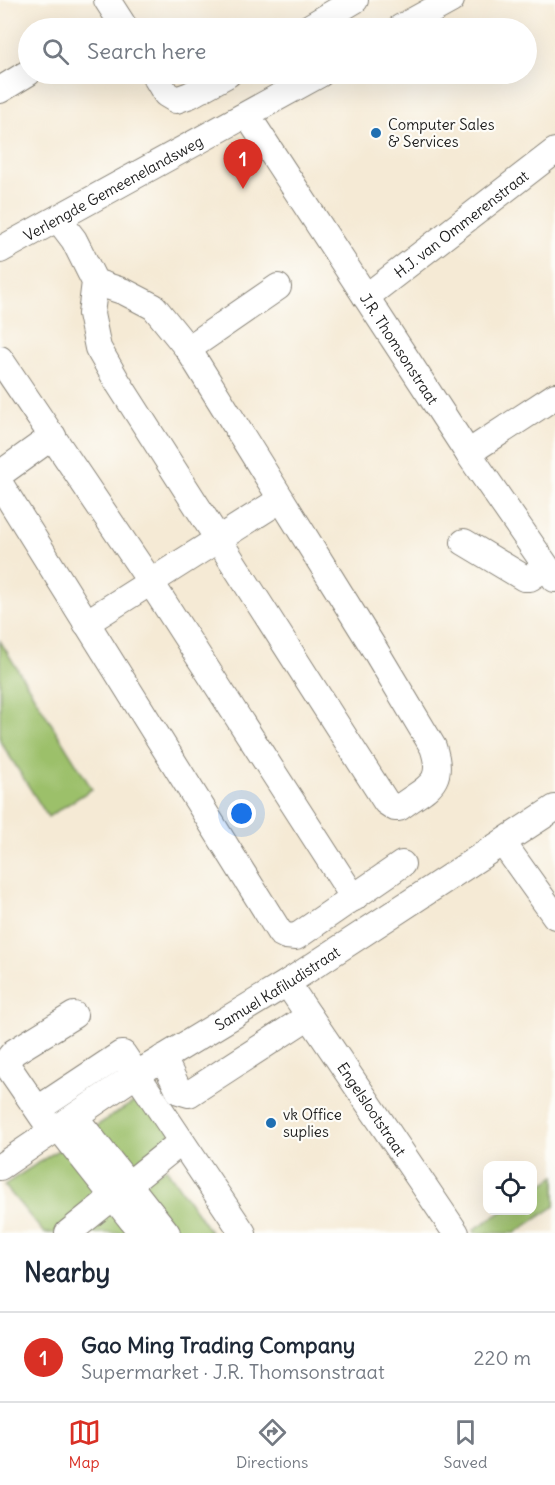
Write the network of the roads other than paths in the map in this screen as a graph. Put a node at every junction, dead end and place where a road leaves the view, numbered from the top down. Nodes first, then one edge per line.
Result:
1 (355, 0) edge
2 (451, 0) edge
3 (325, 18) edge
4 (418, 18) edge
5 (18, 79) edge
6 (160, 84) edge
7 (210, 84) edge
8 (303, 84) edge
9 (0, 90) edge
10 (247, 115) junction
11 (555, 151) edge
12 (58, 219) junction
13 (0, 250) edge
14 (95, 282) junction
15 (278, 286) dead end
16 (366, 297) junction
17 (188, 349) junction
18 (0, 358) edge
19 (555, 396) edge
20 (53, 436) junction
21 (468, 453) junction
22 (0, 474) edge
23 (0, 484) edge
24 (280, 500) junction
25 (218, 539) junction
26 (464, 542) dead end
27 (550, 573) edge
28 (150, 581) junction
29 (86, 623) junction
30 (555, 808) edge
31 (503, 843) junction
32 (402, 864) dead end
33 (354, 898) junction
34 (555, 916) edge
35 (287, 982) junction
36 (74, 1015) dead end
37 (309, 1016) junction
38 (164, 1058) junction
39 (137, 1074) junction
40 (38, 1109) junction
41 (62, 1126) junction
42 (181, 1142) junction
43 (0, 1167) edge
44 (120, 1190) junction
45 (155, 1231) edge
46 (68, 1233) edge
47 (243, 1233) edge
48 (456, 1233) edge

1 - 3 street
2 - 4 street
5 - 9 street
6 - 7 street
8 - 10 street, Verlengde Gemeenelandsweg
10 - 12 street, Verlengde Gemeenelandsweg
10 - 16 street, J.R. Thomsonstraat
11 - 16 street, H.J. van Ommerenstraat
12 - 13 street, Verlengde Gemeenelandsweg
12 - 14 street
14 - 17 street
14 - 25 street
15 - 17 street
16 - 21 street, J.R. Thomsonstraat
17 - 24 street
18 - 20 street
19 - 21 street
20 - 22 street
20 - 28 street
21 - 27 street, J.R. Thomsonstraat
23 - 29 street
24 - 25 street
24 - 25 street
25 - 28 street
26 - 27 street
28 - 29 street
28 - 33 street
29 - 33 street
30 - 31 street, Samuel Kafiludistraat
31 - 34 street
31 - 35 street, Samuel Kafiludistraat
32 - 33 street
35 - 37 street, Engelslootstraat
35 - 38 street, Samuel Kafiludistraat
36 - 40 street
37 - 38 street
37 - 48 street, Engelslootstraat
38 - 39 street, Samuel Kafiludistraat
39 - 40 street
39 - 41 street, Samuel Kafiludistraat
39 - 42 street
40 - 41 street
41 - 43 street, Samuel Kafiludistraat
41 - 44 street
42 - 44 street
42 - 47 street
44 - 45 street
44 - 46 street

